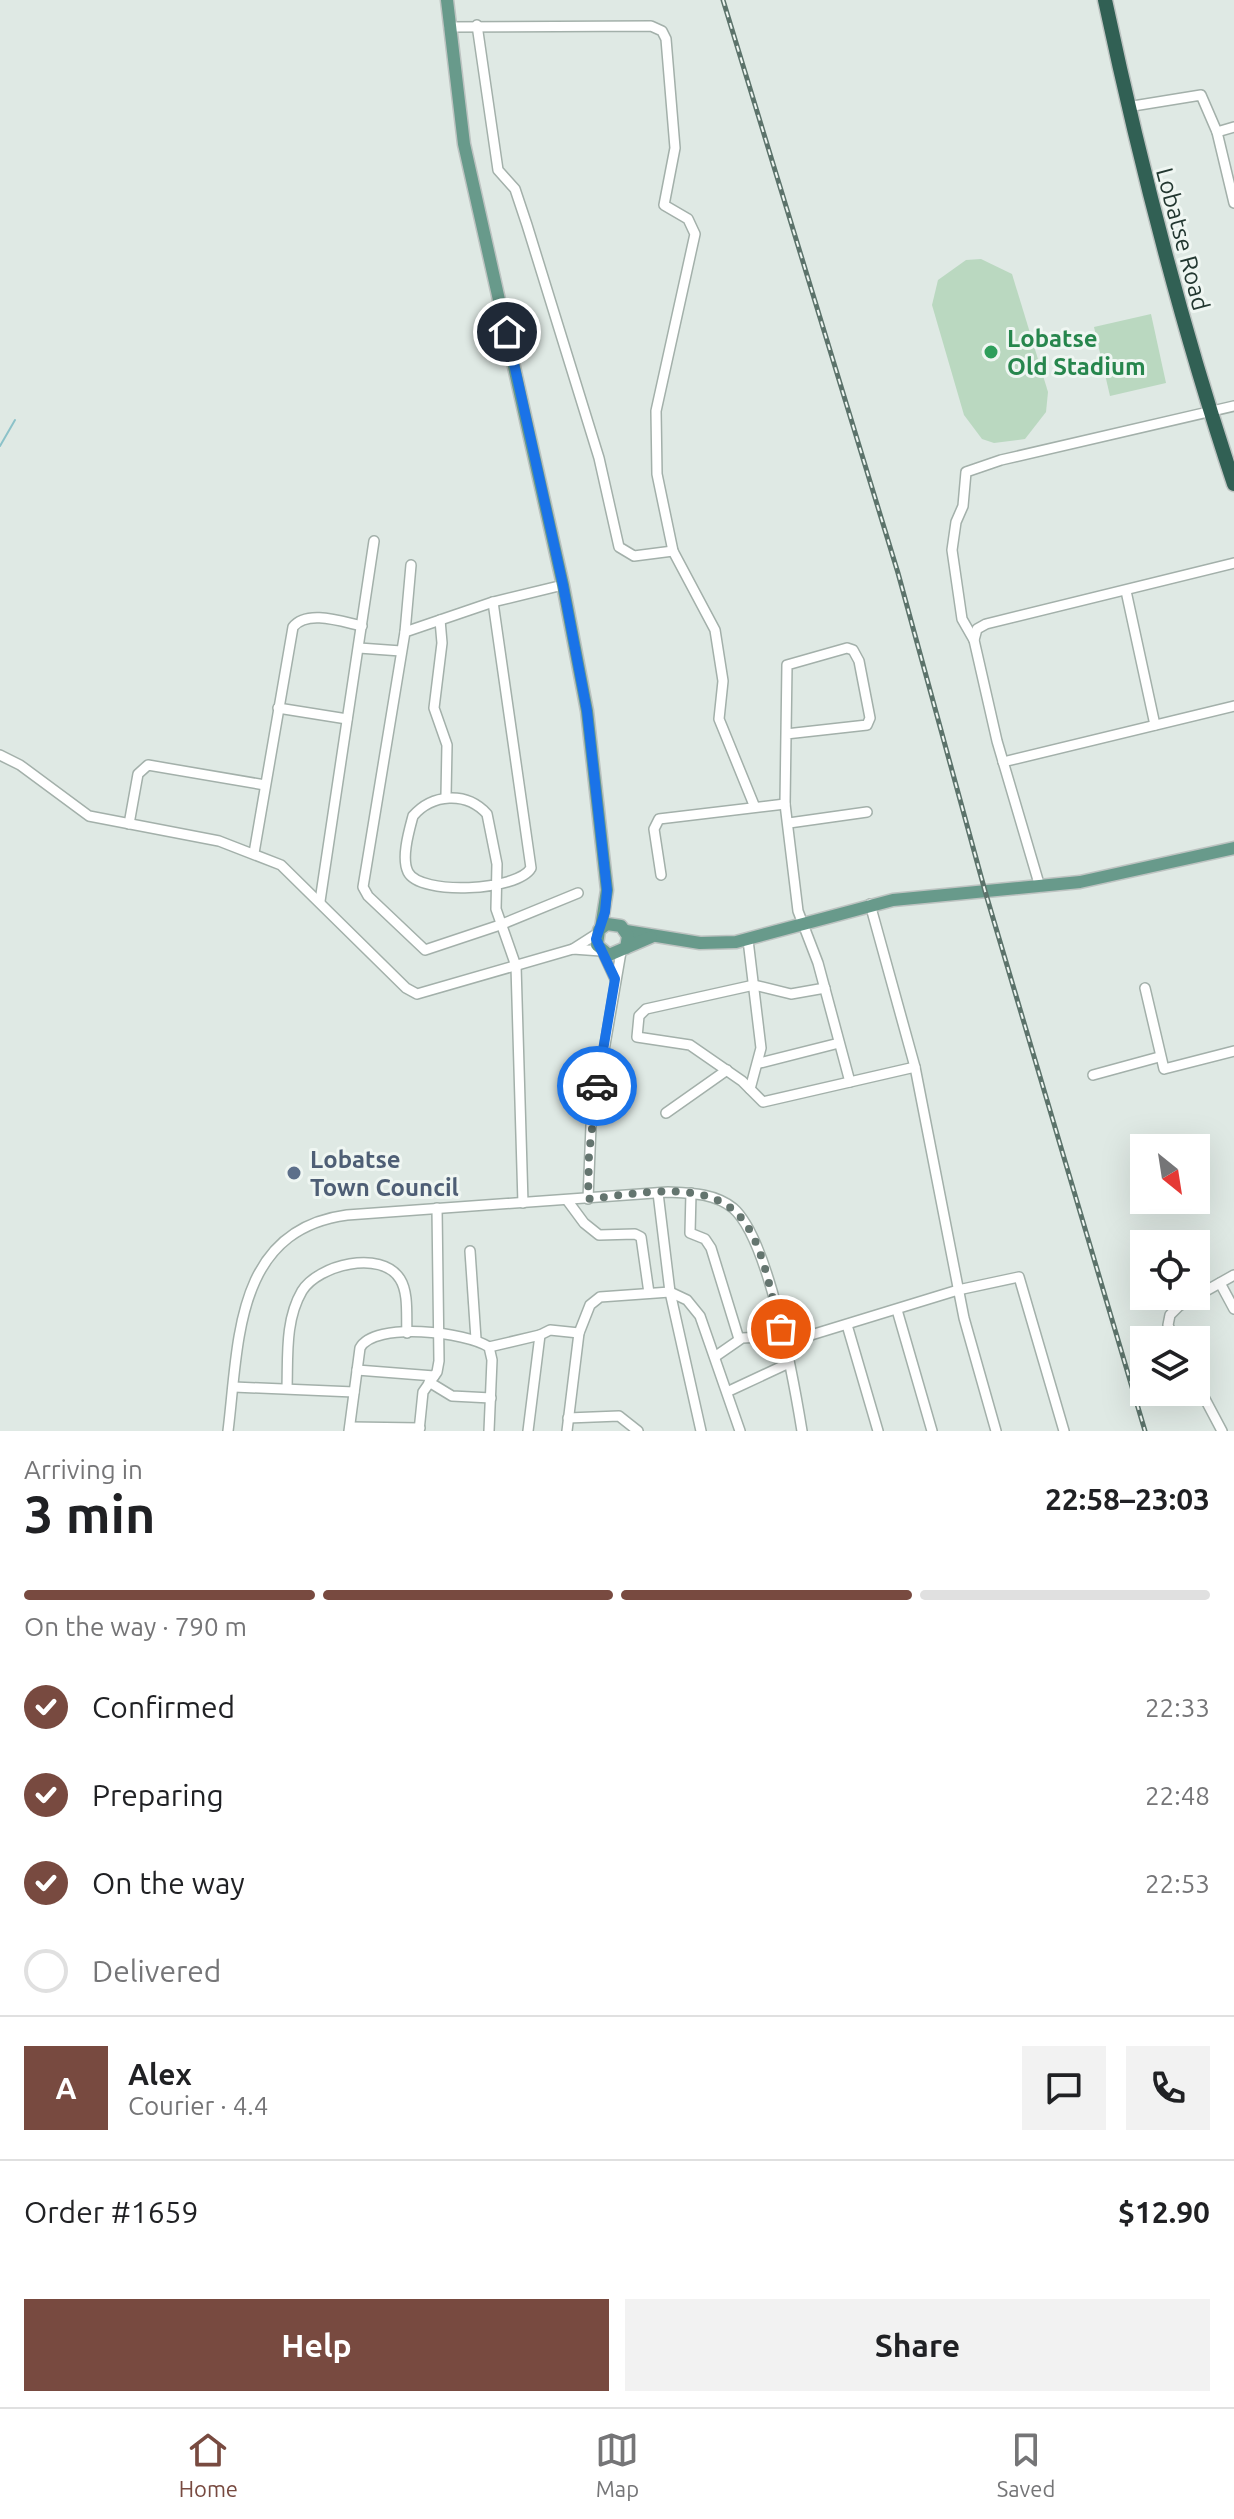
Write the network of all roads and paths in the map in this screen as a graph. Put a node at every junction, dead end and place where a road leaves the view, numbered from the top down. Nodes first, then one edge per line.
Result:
1 (447, 0) edge
2 (1105, 0) edge
3 (477, 25) junction
4 (449, 27) junction
5 (1127, 107) junction
6 (1234, 127) edge
7 (1217, 132) junction
8 (1234, 203) edge
9 (1234, 406) edge
10 (1209, 413) junction
11 (1234, 484) edge
12 (374, 541) dead end
13 (673, 551) junction
14 (1234, 563) edge
15 (411, 565) dead end
16 (563, 585) junction
17 (1126, 591) junction
18 (493, 602) junction
19 (440, 620) junction
20 (362, 626) junction
21 (405, 632) junction
22 (974, 640) junction
23 (359, 648) junction
24 (401, 651) junction
25 (1234, 706) edge
26 (278, 708) junction
27 (347, 719) junction
28 (1155, 725) junction
29 (786, 734) junction
30 (0, 755) edge
31 (1003, 762) junction
32 (265, 785) junction
33 (446, 796) junction
34 (785, 804) junction
35 (754, 805) junction
36 (867, 812) dead end
37 (789, 823) junction
38 (129, 824) junction
39 (1234, 848) edge
40 (254, 853) junction
41 (661, 875) dead end
42 (494, 886) junction
43 (1040, 887) junction
44 (607, 890) junction
45 (578, 893) dead end
46 (320, 901) junction
47 (870, 904) junction
48 (500, 925) junction
49 (804, 925) junction
50 (624, 928) junction
51 (599, 930) junction
52 (651, 937) junction
53 (748, 940) junction
54 (573, 949) junction
55 (624, 950) junction
56 (602, 952) junction
57 (516, 966) junction
58 (615, 979) junction
59 (754, 985) junction
60 (825, 988) junction
61 (1145, 988) dead end
62 (839, 1043) junction
63 (1234, 1051) edge
64 (1159, 1057) junction
65 (760, 1063) junction
66 (915, 1067) junction
67 (727, 1070) junction
68 (1093, 1075) dead end
69 (850, 1082) junction
70 (750, 1089) junction
71 (666, 1113) dead end
72 (589, 1174) junction
73 (658, 1193) junction
74 (691, 1193) junction
75 (605, 1197) junction
76 (588, 1199) junction
77 (567, 1200) junction
78 (523, 1203) junction
79 (437, 1208) junction
80 (470, 1251) dead end
81 (1234, 1275) edge
82 (1220, 1283) junction
83 (958, 1290) junction
84 (670, 1292) junction
85 (649, 1293) junction
86 (1234, 1309) edge
87 (897, 1310) junction
88 (847, 1325) junction
89 (1168, 1326) edge
90 (440, 1332) junction
91 (407, 1333) junction
92 (579, 1333) junction
93 (540, 1335) junction
94 (476, 1339) junction
95 (739, 1339) junction
96 (784, 1340) junction
97 (489, 1347) junction
98 (716, 1356) junction
99 (789, 1363) junction
100 (357, 1370) junction
101 (431, 1379) junction
102 (234, 1387) junction
103 (287, 1388) junction
104 (729, 1391) junction
105 (354, 1392) junction
106 (491, 1398) junction
107 (1209, 1406) edge
108 (568, 1418) junction
109 (350, 1429) edge
110 (420, 1430) edge
111 (228, 1431) edge
112 (489, 1431) edge
113 (528, 1431) edge
114 (567, 1431) edge
115 (638, 1431) edge
116 (701, 1431) edge
117 (740, 1431) edge
118 (802, 1431) edge
119 (878, 1431) edge
120 (932, 1431) edge
121 (996, 1431) edge
122 (1064, 1431) edge
123 (1222, 1431) edge

1 - 4 main road
2 - 5 highway, Lobatse Road
3 - 4 street
3 - 13 street
3 - 13 street
4 - 16 main road
5 - 7 street
5 - 10 highway, Lobatse Road
6 - 7 street
7 - 8 street
9 - 10 street
10 - 11 highway, Lobatse Road
10 - 22 street
12 - 20 street
13 - 35 street
14 - 17 street
15 - 21 street
16 - 18 street
16 - 44 main road
17 - 22 street
17 - 28 street
18 - 19 street
18 - 42 street
19 - 21 street
19 - 33 street
20 - 23 street
20 - 26 street
21 - 24 street
22 - 31 street
23 - 24 street
23 - 27 street
24 - 48 street
25 - 28 street
26 - 27 street
26 - 32 street
27 - 46 street
28 - 31 street
29 - 29 street
29 - 34 street
30 - 38 street
31 - 43 street
32 - 38 street
32 - 40 street
33 - 42 street
33 - 42 street
34 - 35 street
34 - 37 street
35 - 41 street
36 - 37 street
37 - 49 street
38 - 40 street
39 - 43 main road
40 - 46 street
42 - 48 street
43 - 47 main road
44 - 50 main road
44 - 51 main road
45 - 48 street
46 - 57 street
47 - 49 main road
47 - 66 street
48 - 57 street
49 - 53 main road
49 - 60 street
50 - 51 main road
50 - 52 main road
50 - 55 main road
51 - 54 street
51 - 56 main road
52 - 53 main road
52 - 55 main road
53 - 59 street
54 - 56 street
54 - 57 street
55 - 56 main road
55 - 58 street
56 - 58 street
57 - 78 street
58 - 72 street
59 - 60 street
59 - 65 street
59 - 67 street
60 - 62 street
61 - 64 street
62 - 65 street
62 - 69 street
63 - 64 street
64 - 68 street
65 - 70 street
66 - 69 street
66 - 83 street
67 - 70 street
67 - 71 street
69 - 70 street
72 - 75 street
72 - 76 street
72 - 77 street
73 - 74 street
73 - 75 street
73 - 84 street
74 - 95 street
74 - 96 street
75 - 76 street
76 - 77 street
77 - 78 street
77 - 85 street
78 - 79 street
79 - 90 street
79 - 102 street
80 - 94 street
81 - 82 street
82 - 86 street
82 - 89 street
83 - 87 street
83 - 121 street
83 - 122 street
84 - 85 street
84 - 98 street
84 - 116 street
85 - 92 street
87 - 88 street
87 - 120 street
88 - 96 street
88 - 119 street
90 - 91 street
90 - 94 street
90 - 101 street
91 - 100 street
91 - 103 street
92 - 93 street
92 - 108 street
93 - 97 street
93 - 113 street
94 - 97 street
95 - 96 street
95 - 98 street
96 - 99 street
97 - 106 street
98 - 104 street
99 - 104 street
99 - 118 street
100 - 101 street
100 - 105 street
101 - 106 street
101 - 110 street
102 - 103 street
102 - 111 street
103 - 105 street
104 - 117 street
105 - 109 street
106 - 112 street
107 - 123 street
108 - 114 street
108 - 115 street
109 - 110 street

